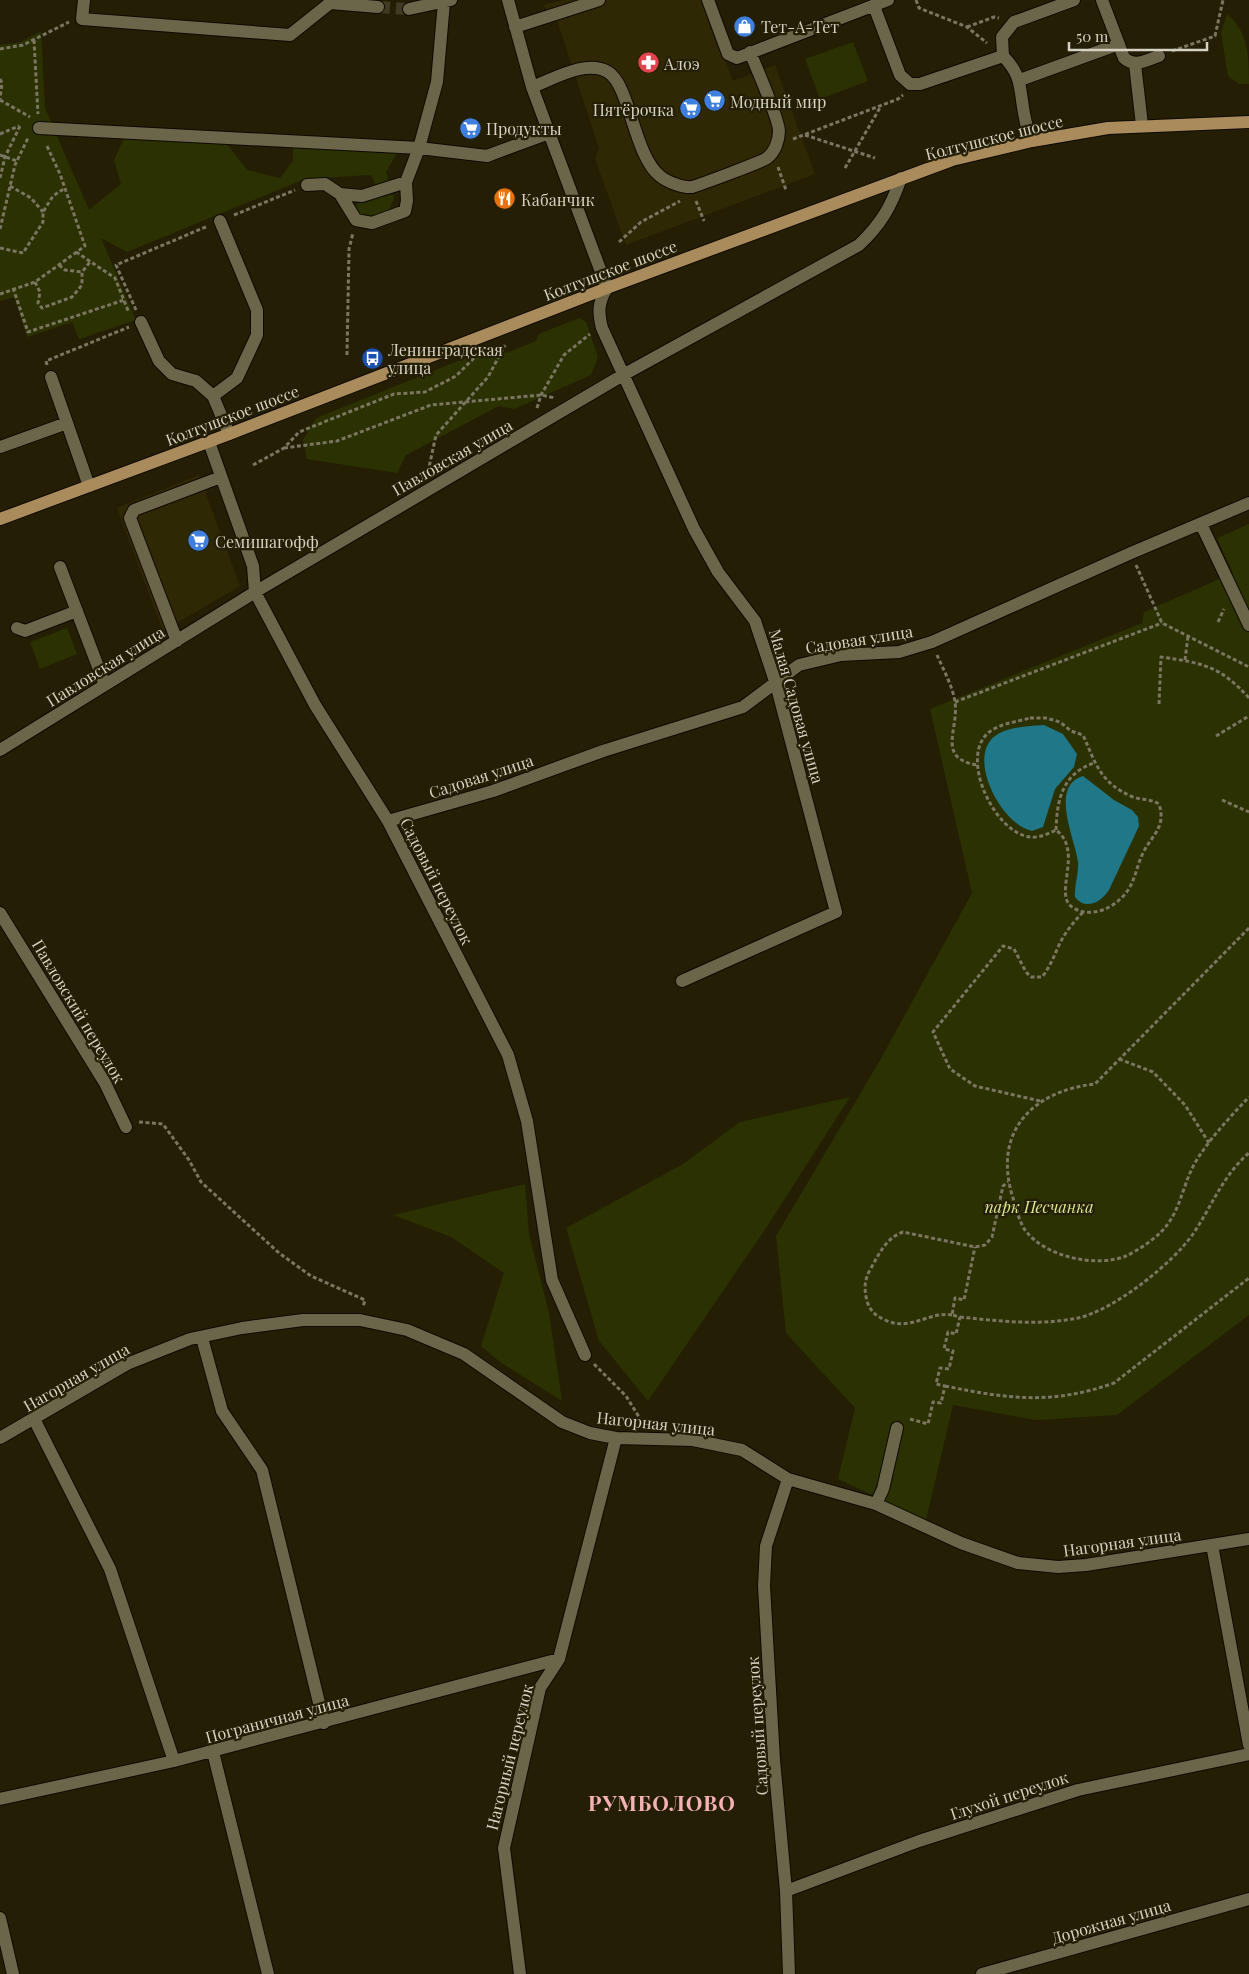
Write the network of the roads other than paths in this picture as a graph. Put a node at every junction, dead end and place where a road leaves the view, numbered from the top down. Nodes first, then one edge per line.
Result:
1 (84, 0) edge
2 (508, 0) edge
3 (599, 0) edge
4 (708, 0) edge
5 (888, 0) edge
6 (1074, 0) edge
7 (1102, 0) edge
8 (448, 1) edge
9 (582, 3) edge
10 (874, 6) junction
11 (378, 7) tunnel mouth
12 (410, 9) tunnel mouth
13 (515, 27) junction
14 (1119, 44) junction
15 (750, 52) junction
16 (1003, 56) junction
17 (1159, 56) road end
18 (1135, 64) junction
19 (1020, 80) junction
20 (532, 87) junction
21 (1249, 122) edge
22 (37, 125) road end
23 (1142, 125) junction
24 (549, 133) junction
25 (1032, 141) junction
26 (419, 148) junction
27 (901, 178) junction
28 (406, 182) junction
29 (307, 185) road end
30 (340, 194) junction
31 (220, 221) road end
32 (607, 288) junction
33 (138, 324) road end
34 (623, 375) junction
35 (51, 377) road end
36 (213, 396) junction
37 (67, 423) junction
38 (229, 434) junction
39 (209, 442) junction
40 (0, 447) edge
41 (221, 477) junction
42 (88, 486) junction
43 (1249, 504) edge
44 (0, 519) edge
45 (1201, 524) junction
46 (60, 567) dead end
47 (255, 592) junction
48 (77, 611) junction
49 (1249, 625) edge
50 (17, 628) dead end
51 (176, 641) junction
52 (776, 684) junction
53 (105, 685) junction
54 (0, 750) edge
55 (388, 821) junction
56 (0, 914) edge
57 (682, 981) dead end
58 (124, 1122) road end
59 (202, 1338) junction
60 (585, 1355) road end
61 (34, 1419) junction
62 (897, 1428) road end
63 (0, 1438) edge
64 (616, 1438) junction
65 (788, 1479) junction
66 (876, 1504) junction
67 (1249, 1539) edge
68 (1212, 1545) junction
69 (560, 1659) junction
70 (324, 1723) junction
71 (1249, 1745) edge
72 (212, 1752) junction
73 (1249, 1754) edge
74 (174, 1761) junction
75 (0, 1799) edge
76 (786, 1891) junction
77 (1249, 1899) edge
78 (0, 1918) edge
79 (13, 1974) edge
80 (268, 1974) edge
81 (520, 1974) edge
82 (789, 1974) edge
83 (982, 1974) edge

1 - 11 street
2 - 13 street
3 - 9 street
4 - 15 street
5 - 10 street
6 - 16 street
7 - 14 street
8 - 12 street
8 - 26 street
9 - 13 street
10 - 15 street
10 - 16 street
13 - 20 street
14 - 18 street
14 - 19 street
15 - 20 street
16 - 19 street
17 - 18 street
18 - 23 street
19 - 25 street
20 - 24 street
21 - 23 main road, Колтушское шоссе
22 - 26 street
23 - 25 main road, Колтушское шоссе
24 - 26 street
24 - 32 street
25 - 27 main road, Колтушское шоссе
26 - 28 street
27 - 32 main road, Колтушское шоссе
27 - 34 street, Павловская улица
28 - 30 street
28 - 30 street
29 - 30 street
31 - 36 street
32 - 34 street, Малая Садовая улица
32 - 38 main road, Колтушское шоссе
33 - 36 street
34 - 47 street, Павловская улица
34 - 52 street, Малая Садовая улица
35 - 37 street
36 - 38 street
37 - 40 street
37 - 42 street
38 - 39 main road, Колтушское шоссе
39 - 41 street, Садовый переулок
39 - 42 main road, Колтушское шоссе
41 - 47 street, Садовый переулок
41 - 51 street
42 - 44 main road, Колтушское шоссе
43 - 45 street, Садовая улица
45 - 49 street
45 - 52 street, Садовая улица
46 - 48 street
47 - 51 street, Павловская улица
47 - 55 street, Садовый переулок
48 - 50 street
48 - 53 street
51 - 53 street, Павловская улица
52 - 55 street, Садовая улица
52 - 57 street, Малая Садовая улица
53 - 54 street, Павловская улица
55 - 60 street, Садовый переулок
56 - 58 street, Павловский переулок
59 - 61 street, Нагорная улица
59 - 64 street, Нагорная улица
59 - 70 street
61 - 63 street, Нагорная улица
61 - 74 street
62 - 66 street
64 - 65 street, Нагорная улица
64 - 69 street, Нагорный переулок
65 - 66 street, Нагорная улица
65 - 76 street, Садовый переулок
66 - 68 street, Нагорная улица
67 - 68 street, Нагорная улица
68 - 71 street
69 - 70 street, Пограничная улица
69 - 81 street, Нагорный переулок
70 - 72 street, Пограничная улица
72 - 74 street, Пограничная улица
72 - 80 street
73 - 76 street, Глухой переулок
74 - 75 street, Пограничная улица
76 - 82 street, Садовый переулок
77 - 83 street, Дорожная улица
78 - 79 street

